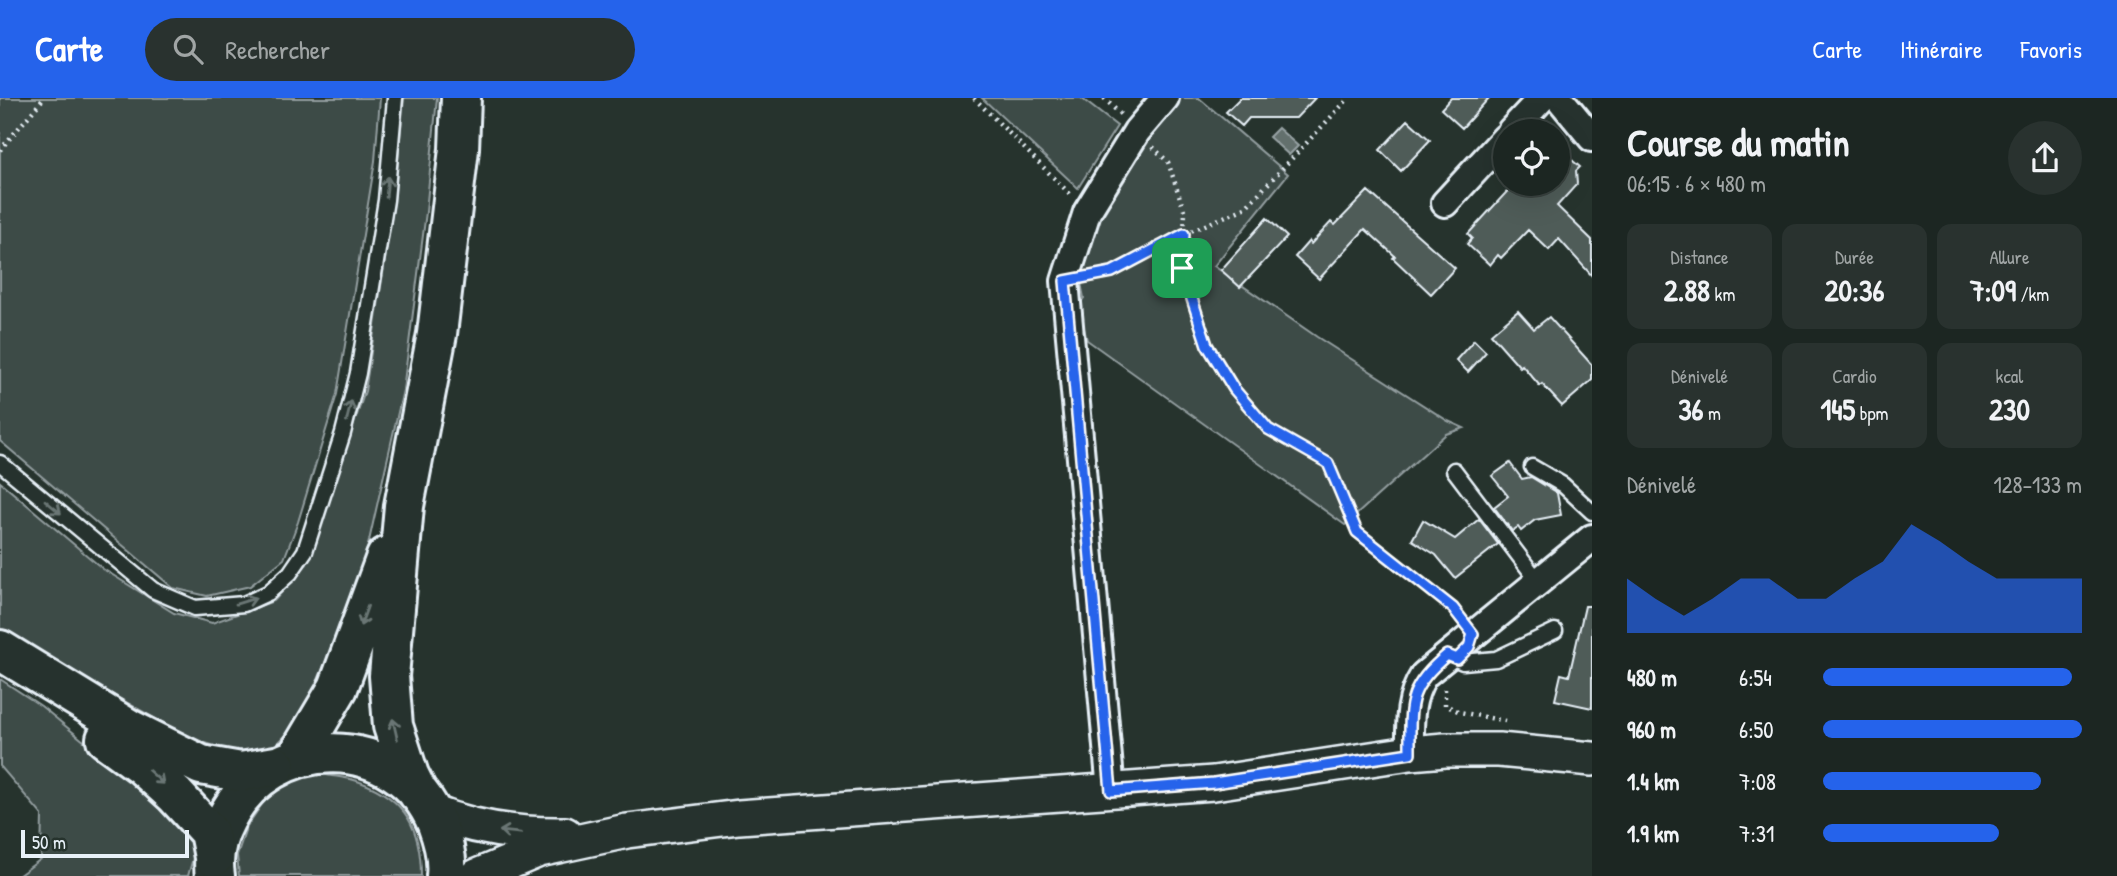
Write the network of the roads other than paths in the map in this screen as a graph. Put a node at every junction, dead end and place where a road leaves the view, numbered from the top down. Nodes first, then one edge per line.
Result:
1 (395, 98) edge
2 (461, 98) edge
3 (1165, 98) edge
4 (1542, 98) edge
5 (1559, 98) edge
6 (1522, 119) edge
7 (1592, 138) edge
8 (1493, 151) edge
9 (1445, 203) dead end
10 (0, 463) edge
11 (1532, 467) dead end
12 (1454, 470) dead end
13 (404, 506) junction
14 (1592, 512) edge
15 (1592, 538) edge
16 (1538, 582) junction
17 (1555, 631) dead end
18 (0, 650) edge
19 (1452, 657) junction
20 (0, 668) edge
21 (1410, 753) junction
22 (1592, 759) edge
23 (287, 762) junction
24 (1111, 791) junction
25 (425, 802) junction
26 (626, 831) junction
27 (213, 870) edge
28 (446, 876) edge
29 (477, 876) edge

10 -> 1 lane
2 - 13 main road
3 - 24 street
4 - 6 street
5 - 7 street
8 - 9 street
11 - 14 lane
12 - 16 lane
13 -> 23 main road
25 -> 13 main road
15 - 16 street
16 - 19 street
17 - 19 lane
18 - 23 main road
19 - 21 street
20 -> 27 main road
21 - 22 street
21 - 24 street
23 - 25 main road
23 - 27 main road
24 - 26 street
26 -> 25 street
25 - 28 main road
26 - 29 street

